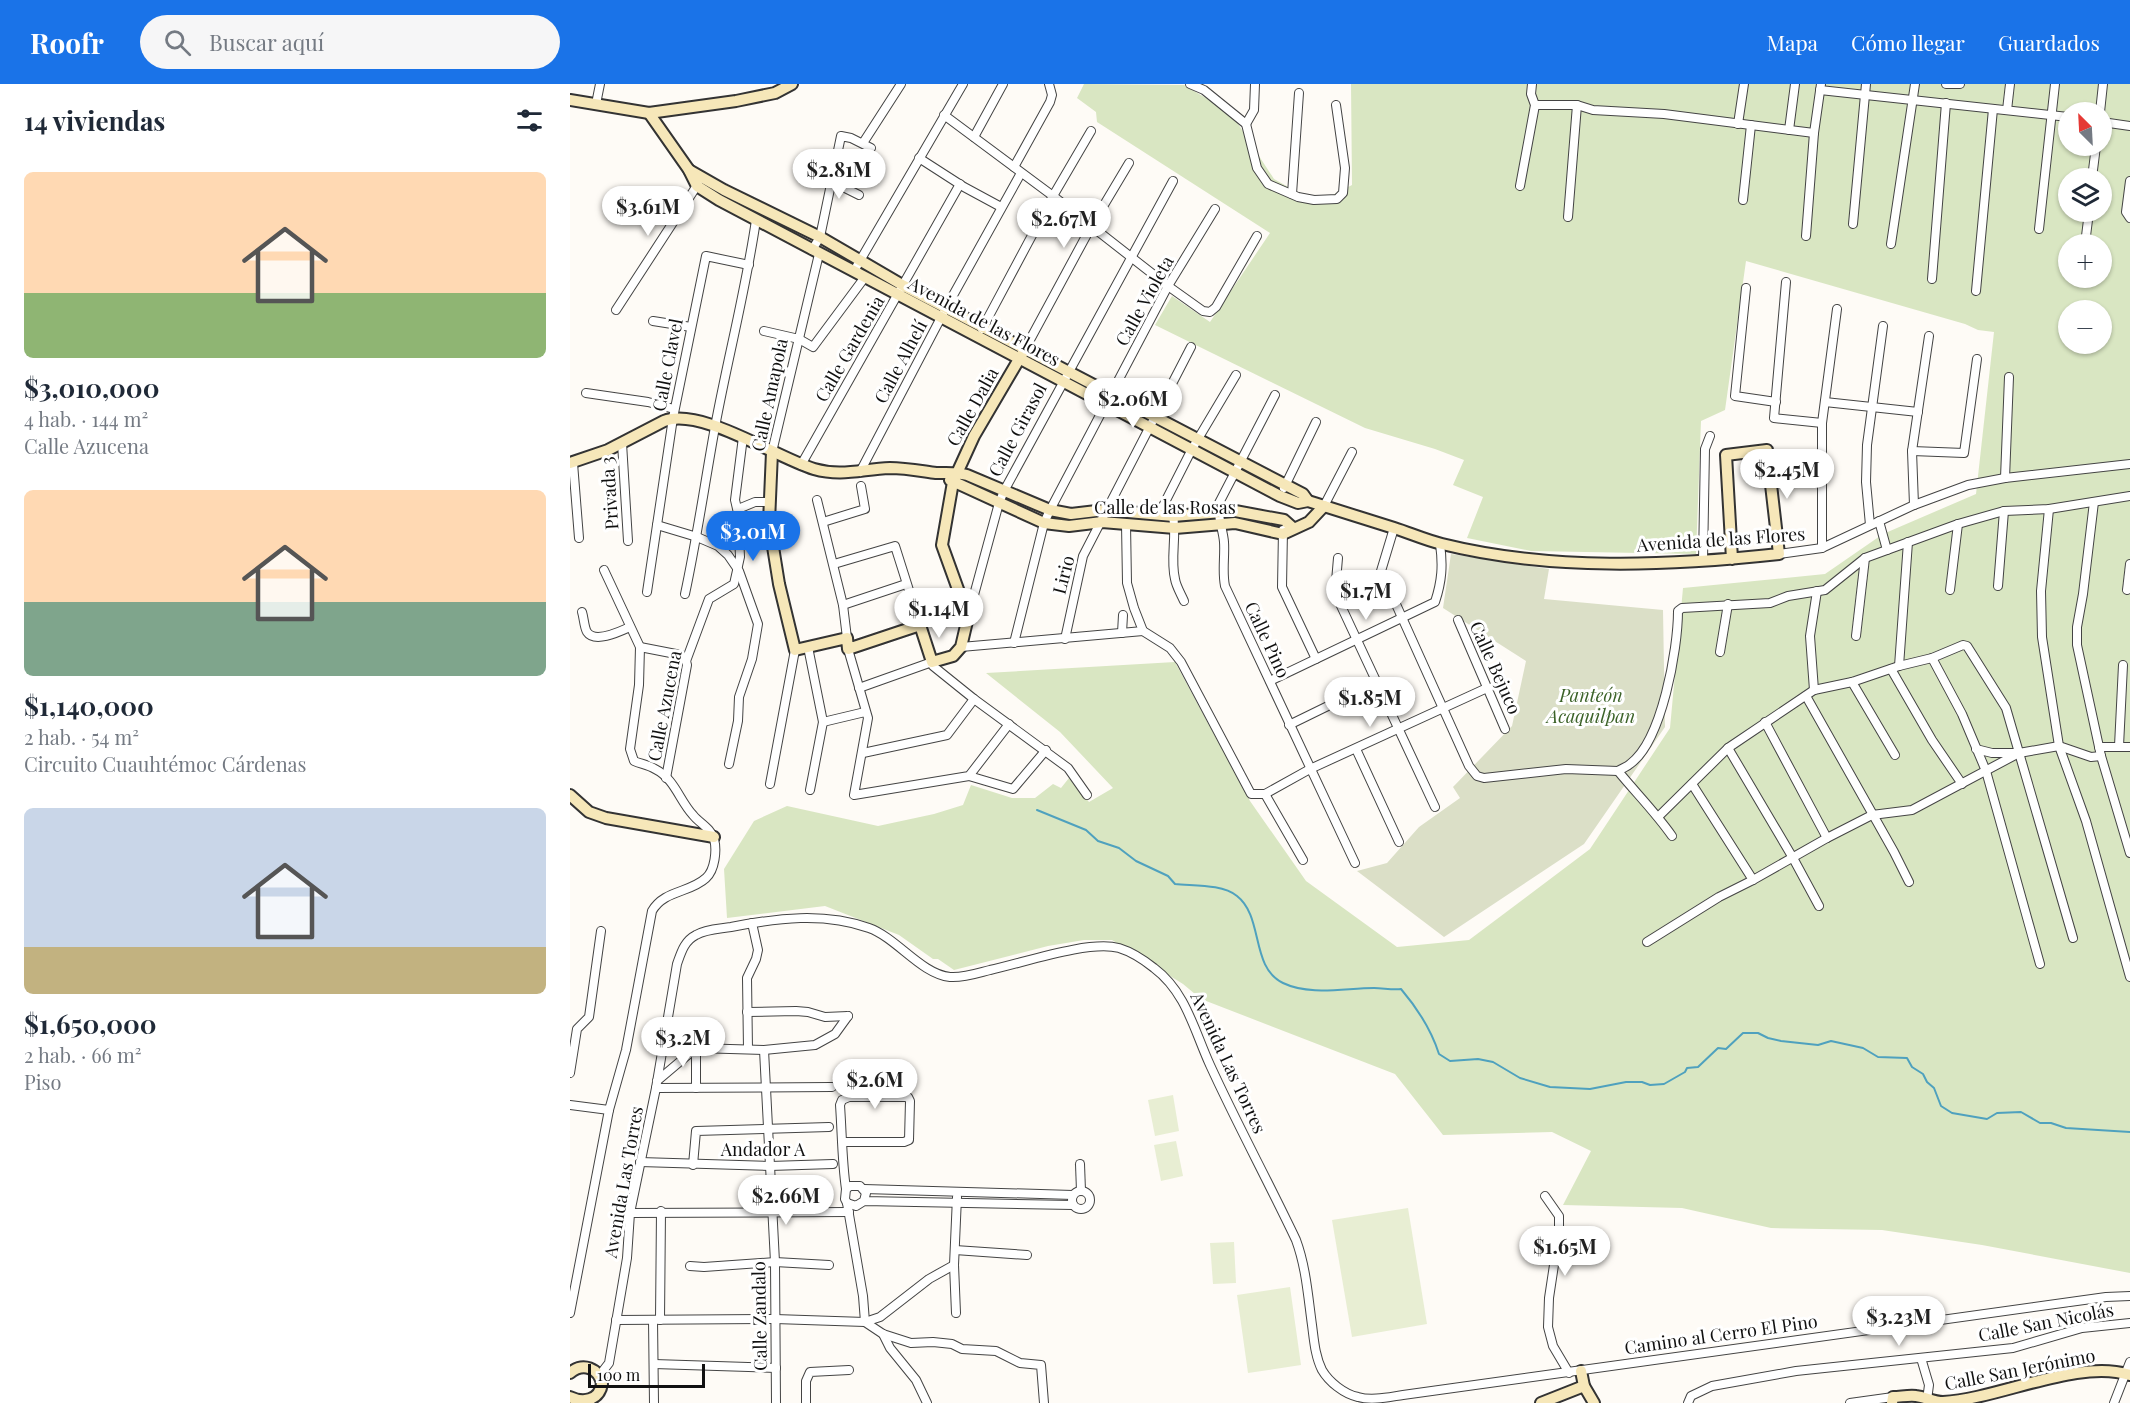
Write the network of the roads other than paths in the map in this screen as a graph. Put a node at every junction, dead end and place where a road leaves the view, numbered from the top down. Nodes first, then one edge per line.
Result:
1 (600, 84) edge
2 (792, 84) edge
3 (902, 84) edge
4 (963, 84) edge
5 (1003, 84) edge
6 (1049, 84) edge
7 (1190, 84) edge
8 (1210, 84) edge
9 (1255, 84) edge
10 (1533, 84) edge
11 (1744, 84) edge
12 (1795, 84) edge
13 (1866, 84) edge
14 (1915, 84) edge
15 (1946, 84) edge
16 (1960, 84) edge
17 (2010, 84) edge
18 (2055, 84) edge
19 (2103, 84) edge
20 (1820, 87) edge
21 (1299, 93) dead end
22 (1209, 94) junction
23 (1864, 94) junction
24 (570, 100) edge
25 (1913, 100) junction
26 (2101, 102) edge
27 (1946, 103) junction
28 (596, 104) junction
29 (1336, 105) dead end
30 (1535, 105) junction
31 (1577, 105) junction
32 (1993, 108) junction
33 (2007, 110) junction
34 (649, 113) junction
35 (944, 115) junction
36 (2052, 115) junction
37 (2058, 116) edge
38 (2112, 123) edge
39 (1246, 124) junction
40 (1738, 124) junction
41 (1751, 125) junction
42 (2130, 126) edge
43 (1789, 130) junction
44 (1091, 131) dead end
45 (1814, 133) junction
46 (974, 137) junction
47 (863, 143) junction
48 (871, 148) dead end
49 (919, 158) junction
50 (1130, 163) dead end
51 (1014, 167) junction
52 (1021, 173) junction
53 (831, 181) junction
54 (1173, 181) dead end
55 (2130, 181) edge
56 (700, 182) junction
57 (960, 184) junction
58 (1520, 186) dead end
59 (1292, 194) junction
60 (859, 195) dead end
61 (1053, 196) junction
62 (1743, 200) dead end
63 (1001, 207) junction
64 (1215, 209) dead end
65 (1568, 217) dead end
66 (2130, 218) edge
67 (782, 219) junction
68 (756, 220) junction
69 (1853, 224) dead end
70 (1092, 225) junction
71 (2038, 229) dead end
72 (775, 230) junction
73 (1257, 236) dead end
74 (1806, 236) dead end
75 (820, 237) junction
76 (1891, 243) dead end
77 (815, 252) junction
78 (1130, 257) junction
79 (749, 265) junction
80 (856, 266) junction
81 (865, 277) junction
82 (1932, 279) dead end
83 (1786, 282) dead end
84 (1168, 286) junction
85 (1746, 288) dead end
86 (901, 290) junction
87 (1976, 291) dead end
88 (1837, 309) dead end
89 (616, 310) dead end
90 (944, 313) junction
91 (653, 321) dead end
92 (983, 326) junction
93 (1883, 326) dead end
94 (691, 327) junction
95 (764, 331) dead end
96 (1929, 336) dead end
97 (978, 337) junction
98 (799, 339) junction
99 (1191, 347) dead end
100 (1022, 353) junction
101 (1977, 359) dead end
102 (1069, 372) junction
103 (1236, 375) dead end
104 (2009, 377) dead end
105 (1063, 382) junction
106 (586, 393) dead end
107 (1112, 393) junction
108 (1275, 395) dead end
109 (1776, 402) junction
110 (1825, 402) junction
111 (1106, 405) junction
112 (1872, 408) junction
113 (1918, 412) junction
114 (674, 413) junction
115 (1154, 417) junction
116 (1316, 422) dead end
117 (1822, 423) junction
118 (715, 427) junction
119 (1148, 428) junction
120 (1710, 436) dead end
121 (743, 437) junction
122 (621, 443) junction
123 (1195, 445) junction
124 (1912, 451) junction
125 (772, 452) junction
126 (1352, 452) dead end
127 (571, 463) edge
128 (801, 465) junction
129 (2130, 465) edge
130 (1239, 468) junction
131 (860, 472) junction
132 (955, 477) junction
133 (2005, 477) junction
134 (1285, 485) junction
135 (861, 486) dead end
136 (1004, 491) junction
137 (1280, 496) junction
138 (2130, 496) edge
139 (817, 500) dead end
140 (1308, 501) junction
141 (770, 502) junction
142 (2094, 502) junction
143 (999, 503) junction
144 (1914, 505) junction
145 (1324, 506) junction
146 (738, 509) junction
147 (2049, 509) junction
148 (1050, 510) junction
149 (1105, 510) junction
150 (1218, 511) junction
151 (2004, 511) junction
152 (1159, 514) junction
153 (1173, 516) junction
154 (1879, 521) junction
155 (823, 522) junction
156 (1044, 522) junction
157 (1102, 522) junction
158 (1221, 523) junction
159 (1126, 524) junction
160 (1958, 524) junction
161 (657, 525) junction
162 (1870, 525) junction
163 (1175, 528) junction
164 (1394, 528) junction
165 (1288, 531) junction
166 (697, 537) junction
167 (579, 538) dead end
168 (627, 541) dead end
169 (1908, 542) junction
170 (1440, 544) junction
171 (1822, 548) junction
172 (1887, 550) junction
173 (1779, 554) junction
174 (1338, 558) dead end
175 (1865, 558) junction
176 (1732, 559) junction
177 (1703, 561) junction
178 (834, 564) junction
179 (2130, 564) edge
180 (604, 570) dead end
181 (739, 571) junction
182 (906, 584) junction
183 (1998, 586) dead end
184 (1950, 590) dead end
185 (2127, 590) dead end
186 (1817, 591) junction
187 (647, 592) dead end
188 (685, 594) dead end
189 (1184, 601) dead end
190 (1728, 604) junction
191 (843, 605) junction
192 (582, 612) dead end
193 (1123, 615) dead end
194 (968, 617) junction
195 (1401, 618) junction
196 (1458, 620) dead end
197 (920, 625) junction
198 (630, 627) junction
199 (1143, 631) junction
200 (1122, 633) junction
201 (1856, 636) dead end
202 (1065, 639) junction
203 (1357, 639) junction
204 (848, 643) junction
205 (1014, 644) junction
206 (640, 647) junction
207 (808, 647) junction
208 (961, 647) junction
209 (795, 650) junction
210 (1720, 652) dead end
211 (1932, 658) junction
212 (1316, 659) junction
213 (686, 661) junction
214 (932, 662) junction
215 (2123, 665) dead end
216 (1895, 668) junction
217 (1270, 681) junction
218 (1377, 682) junction
219 (1852, 682) junction
220 (859, 688) junction
221 (1487, 688) junction
222 (1814, 690) junction
223 (1806, 696) junction
224 (974, 699) junction
225 (1442, 708) junction
226 (865, 712) junction
227 (823, 722) junction
228 (1765, 722) junction
229 (1009, 724) junction
230 (1289, 725) junction
231 (1397, 729) junction
232 (1505, 729) dead end
233 (2059, 746) junction
234 (2119, 746) junction
235 (2099, 747) junction
236 (2130, 747) edge
237 (1728, 748) junction
238 (1356, 749) junction
239 (1976, 749) junction
240 (1046, 750) junction
241 (863, 753) junction
242 (2019, 753) junction
243 (1895, 755) dead end
244 (2101, 756) junction
245 (729, 764) dead end
246 (1310, 770) junction
247 (1618, 771) junction
248 (1986, 771) junction
249 (969, 776) junction
250 (666, 778) junction
251 (770, 784) dead end
252 (1692, 784) junction
253 (1962, 784) junction
254 (810, 790) dead end
255 (1265, 794) junction
256 (570, 795) edge
257 (1087, 795) dead end
258 (1435, 807) dead end
259 (1872, 815) junction
260 (1659, 816) junction
261 (1672, 836) dead end
262 (714, 837) junction
263 (1827, 838) junction
264 (1399, 842) dead end
265 (2130, 853) edge
266 (1793, 858) junction
267 (1303, 860) dead end
268 (1355, 863) dead end
269 (1753, 880) junction
270 (1909, 882) dead end
271 (1819, 906) dead end
272 (752, 923) junction
273 (601, 931) dead end
274 (2073, 938) dead end
275 (1647, 942) dead end
276 (2040, 964) dead end
277 (2130, 977) edge
278 (747, 1012) junction
279 (696, 1048) junction
280 (748, 1049) junction
281 (764, 1050) junction
282 (570, 1073) edge
283 (657, 1084) junction
284 (832, 1086) dead end
285 (766, 1087) junction
286 (696, 1088) junction
287 (570, 1105) edge
288 (609, 1110) junction
289 (829, 1127) dead end
290 (768, 1128) junction
291 (842, 1142) junction
292 (640, 1162) junction
293 (832, 1164) dead end
294 (1080, 1164) dead end
295 (693, 1165) junction
296 (770, 1166) junction
297 (846, 1189) junction
298 (864, 1189) junction
299 (1081, 1191) junction
300 (957, 1192) junction
301 (1073, 1195) junction
302 (1545, 1196) dead end
303 (864, 1201) junction
304 (956, 1202) junction
305 (847, 1203) junction
306 (1073, 1205) junction
307 (662, 1211) junction
308 (849, 1212) junction
309 (630, 1213) junction
310 (772, 1213) junction
311 (955, 1250) junction
312 (1027, 1255) dead end
313 (775, 1262) junction
314 (829, 1265) dead end
315 (690, 1266) dead end
316 (954, 1266) junction
317 (2130, 1296) edge
318 (956, 1312) dead end
319 (570, 1313) edge
320 (775, 1319) junction
321 (616, 1320) junction
322 (656, 1320) junction
323 (865, 1322) junction
324 (2130, 1323) edge
325 (883, 1334) junction
326 (1921, 1358) junction
327 (654, 1364) junction
328 (776, 1368) junction
329 (849, 1370) dead end
330 (2129, 1370) edge
331 (1575, 1372) junction
332 (570, 1373) edge
333 (599, 1376) junction
334 (1584, 1386) junction
335 (571, 1399) edge
336 (1921, 1399) edge
337 (596, 1400) edge
338 (1893, 1400) edge
339 (654, 1403) edge
340 (776, 1403) edge
341 (806, 1403) edge
342 (927, 1403) edge
343 (1044, 1403) edge
344 (1541, 1403) edge
345 (1594, 1403) edge
346 (1688, 1403) edge
347 (1850, 1403) edge
348 (2114, 1403) edge

1 - 28 street
2 - 34 main road
3 - 47 street
4 - 35 street
5 - 46 street
6 - 51 street
7 - 22 street
8 - 22 street
9 - 39 street
10 - 30 street
11 - 40 street
12 - 43 street
13 - 23 street
14 - 25 street
15 - 16 street
17 - 33 street
18 - 36 street
19 - 26 street
20 - 23 street
20 - 45 street
21 - 59 street
22 - 39 street
23 - 25 street
23 - 69 street
24 - 28 main road
25 - 27 street
25 - 76 street
27 - 32 street
27 - 82 street
28 - 34 main road
29 - 59 street
30 - 31 street
30 - 58 street
31 - 40 street
31 - 65 street
32 - 33 street
32 - 87 street
33 - 36 street
34 - 56 main road
35 - 46 street
35 - 49 street
36 - 37 street
36 - 71 street
38 - 42 street
39 - 59 street
40 - 41 street
41 - 43 street
41 - 62 street
43 - 45 street
44 - 61 street
45 - 74 street
46 - 51 street
47 - 48 street
47 - 53 street
49 - 57 street
49 - 80 street
50 - 70 street, Calle Dalia
51 - 52 street
52 - 61 street
52 - 63 street, Calle Alhelí
53 - 60 street
53 - 75 street
54 - 78 street, Calle Girasol
55 - 66 street
56 - 67 main road, Avenida de las Flores
56 - 68 main road, Avenida de las Flores
56 - 89 street
57 - 63 street
57 - 86 street, Calle Gardenia
61 - 70 street
61 - 92 street
63 - 90 street, Calle Alhelí
64 - 84 street, Calle Violeta
67 - 72 street
67 - 75 main road, Avenida de las Flores
68 - 72 main road, Avenida de las Flores
68 - 79 street
70 - 78 street
70 - 100 street, Calle Dalia
72 - 77 main road, Avenida de las Flores
73 - 84 street
75 - 77 street, Calle Amapola
75 - 80 main road, Avenida de las Flores
77 - 80 main road, Avenida de las Flores
77 - 98 street, Calle Amapola
78 - 84 street
78 - 102 street, Calle Girasol
79 - 94 street, Calle Clavel
79 - 118 street
80 - 81 main road, Avenida de las Flores
80 - 86 main road, Avenida de las Flores
81 - 86 main road, Avenida de las Flores
81 - 98 street
83 - 109 street
84 - 107 street, Calle Violeta
85 - 109 street
86 - 90 main road, Avenida de las Flores
86 - 128 street, Calle Gardenia
88 - 110 street
90 - 92 main road, Avenida de las Flores
90 - 97 main road, Avenida de las Flores
90 - 131 street, Calle Alhelí
91 - 94 street
92 - 97 street
92 - 100 main road, Avenida de las Flores
93 - 112 street
94 - 114 street, Calle Clavel
95 - 98 street
96 - 113 street
97 - 100 main road, Avenida de las Flores
98 - 125 street, Calle Amapola
99 - 115 street, Lirio
100 - 102 main road, Avenida de las Flores
100 - 105 main road, Avenida de las Flores
100 - 132 main road, Calle Dalia
101 - 124 street
102 - 105 street, Calle Girasol
102 - 107 main road, Avenida de las Flores
103 - 123 street
104 - 133 street
105 - 111 main road, Avenida de las Flores
105 - 136 street, Calle Girasol
106 - 114 street
107 - 111 street, Calle Violeta
107 - 115 main road, Avenida de las Flores
108 - 130 street
109 - 117 street
110 - 112 street
110 - 117 street
111 - 119 main road, Avenida de las Flores
111 - 148 street, Calle Violeta
112 - 113 street
112 - 162 street
113 - 124 street
114 - 118 main road, Calle de las Rosas
114 - 122 main road
114 - 161 street, Calle Clavel
115 - 119 street, Lirio
115 - 123 main road, Avenida de las Flores
116 - 134 street
117 - 171 street
118 - 121 main road, Calle de las Rosas
118 - 166 street
119 - 123 main road, Avenida de las Flores
119 - 149 street, Lirio
120 - 177 street
121 - 125 main road, Calle de las Rosas
121 - 146 street
122 - 127 main road
122 - 168 street, Privada 3
123 - 130 main road, Avenida de las Flores
123 - 152 street
124 - 144 street
125 - 128 main road, Calle de las Rosas
125 - 141 main road, Calle Amapola
126 - 145 street
127 - 167 street
128 - 131 main road, Calle de las Rosas
129 - 133 street, Avenida de las Flores
130 - 134 main road, Avenida de las Flores
130 - 137 main road, Avenida de las Flores
130 - 150 street
131 - 132 main road, Calle de las Rosas
132 - 136 main road, Calle de las Rosas
132 - 143 main road, Calle de las Rosas
132 - 194 main road, Calle Dalia
133 - 144 street, Avenida de las Flores
134 - 137 street
134 - 140 main road, Avenida de las Flores
135 - 155 street
136 - 143 street, Calle Girasol
136 - 148 main road, Calle de las Rosas
137 - 140 main road, Avenida de las Flores
138 - 142 street
139 - 155 street
140 - 145 main road, Avenida de las Flores
141 - 146 street
141 - 209 main road, Calle Amapola
142 - 147 street
142 - 235 street
143 - 156 main road, Calle de las Rosas
143 - 194 street, Calle Girasol
144 - 154 street, Avenida de las Flores
145 - 164 main road, Avenida de las Flores
145 - 165 main road
146 - 181 street
147 - 151 street
147 - 233 street
148 - 149 main road, Calle de las Rosas
148 - 156 street, Calle Violeta
149 - 152 main road, Calle de las Rosas
149 - 157 street, Lirio
150 - 153 main road, Calle de las Rosas
150 - 158 street, Calle Pino
150 - 165 main road, Calle de las Rosas
151 - 160 street
151 - 183 street
152 - 153 main road, Calle de las Rosas
153 - 163 street
154 - 162 street, Avenida de las Flores
154 - 172 street
155 - 178 street
156 - 157 main road, Calle de las Rosas
156 - 205 street, Calle Violeta
157 - 159 main road, Calle de las Rosas
157 - 202 street, Lirio
158 - 163 main road, Calle de las Rosas
158 - 165 main road, Calle de las Rosas
158 - 217 street, Calle Pino
159 - 163 main road, Calle de las Rosas
159 - 199 street
160 - 169 street
160 - 184 street
161 - 166 street
161 - 187 street, Calle Clavel
162 - 171 street, Avenida de las Flores
163 - 189 street
164 - 170 main road, Avenida de las Flores
164 - 195 street
165 - 212 street
166 - 181 street
166 - 188 street
169 - 172 street
169 - 216 street
170 - 177 main road, Avenida de las Flores
170 - 195 street
171 - 173 street, Avenida de las Flores
172 - 175 street
173 - 176 main road, Avenida de las Flores
173 - 176 main road
174 - 203 street
175 - 186 street
175 - 201 street
176 - 177 main road, Avenida de las Flores
178 - 182 street
178 - 191 street
179 - 185 street
180 - 198 street
181 - 213 street, Calle Azucena
181 - 245 street
182 - 191 street
182 - 197 street
186 - 190 street
186 - 222 street
190 - 210 street
190 - 247 street
191 - 204 street
192 - 198 street
193 - 200 street
194 - 208 main road, Calle Girasol
195 - 203 street
195 - 225 street
196 - 221 street, Calle Bejuco
197 - 204 main road
197 - 214 main road
198 - 206 street
199 - 200 street
199 - 255 street
200 - 202 street
202 - 205 street
203 - 212 street
203 - 218 street
204 - 207 main road
204 - 220 street
205 - 208 street
206 - 213 street
206 - 250 street
207 - 209 main road
207 - 227 street
208 - 214 main road
209 - 251 street
211 - 216 street
211 - 239 street
211 - 242 street
212 - 217 street
213 - 250 street, Calle Azucena
214 - 220 street
214 - 224 street
215 - 234 street
216 - 219 street
216 - 253 street
217 - 230 street, Calle Pino
218 - 230 street
218 - 231 street
219 - 222 street
219 - 243 street
220 - 226 street
221 - 225 street
221 - 232 street, Calle Bejuco
222 - 223 street
223 - 228 street
223 - 259 street
224 - 229 street
224 - 241 street
225 - 231 street
225 - 247 street
226 - 227 street
226 - 241 street
227 - 254 street
228 - 237 street
228 - 263 street
229 - 240 street
229 - 249 street
230 - 246 street, Calle Pino
231 - 238 street
231 - 258 street
233 - 242 street
233 - 244 street
233 - 277 street
234 - 235 street
234 - 236 street
235 - 244 street
237 - 252 street
237 - 266 street
238 - 246 street
238 - 264 street
239 - 242 street
239 - 248 street
240 - 249 street
240 - 257 street
241 - 249 street
242 - 248 street
242 - 274 street
244 - 265 street
246 - 255 street
246 - 268 street, Calle Pino
247 - 260 street
248 - 253 street
248 - 276 street
250 - 262 street, Calle Azucena
252 - 260 street
252 - 269 street
253 - 259 street
255 - 267 street
256 - 262 main road
259 - 263 street
259 - 270 street
260 - 261 street
262 - 288 street, Avenida Las Torres
263 - 266 street
266 - 269 street
266 - 271 street
269 - 275 street
272 - 278 street
272 - 283 street, Avenida Las Torres
272 - 331 street, Avenida Las Torres
273 - 282 street
278 - 280 street
278 - 281 street
279 - 280 street
279 - 283 street
279 - 286 street
280 - 281 street
281 - 285 street, Calle Zandalo
283 - 286 street
283 - 292 street, Avenida Las Torres
284 - 285 street
285 - 286 street
285 - 290 street, Calle Zandalo
287 - 288 street
288 - 319 street, Avenida Las Torres
289 - 290 street
290 - 295 street
290 - 296 street, Calle Zandalo
291 - 291 street
291 - 297 street
292 - 295 street, Andador A
292 - 309 street, Avenida Las Torres
293 - 296 street, Andador A
294 - 299 street
295 - 296 street, Andador A
296 - 310 street, Calle Zandalo
297 - 298 street
297 - 305 street
298 - 300 street
298 - 303 street
299 - 301 street
299 - 306 street
300 - 301 street
300 - 304 street
301 - 306 street
302 - 331 street
303 - 304 street
303 - 305 street
304 - 306 street
304 - 311 street
305 - 308 street
307 - 309 street
307 - 310 street
307 - 322 street
308 - 310 street
308 - 323 street
309 - 321 street, Avenida Las Torres
310 - 313 street, Calle Zandalo
311 - 312 street
311 - 316 street
313 - 314 street
313 - 315 street
313 - 320 street, Calle Zandalo
316 - 318 street
316 - 323 street
317 - 331 street, Camino al Cerro El Pino
320 - 322 street
320 - 323 street
320 - 328 street, Calle Zandalo
321 - 322 street
321 - 333 street, Avenida Las Torres
322 - 327 street
323 - 325 street
324 - 326 street, Calle San Nicolás
325 - 342 street
325 - 343 street
326 - 336 street
326 - 346 street, Calle San Nicolás
327 - 328 street
327 - 339 street
328 - 340 street, Calle Zandalo
329 - 341 street
330 - 336 main road, Calle San Jerónimo
330 - 348 street
331 - 334 main road
332 - 333 main road
333 - 337 main road
334 - 344 main road
334 - 345 main road
335 - 337 main road
336 - 338 main road, Calle San Jerónimo
338 - 347 street, Calle San Jerónimo

